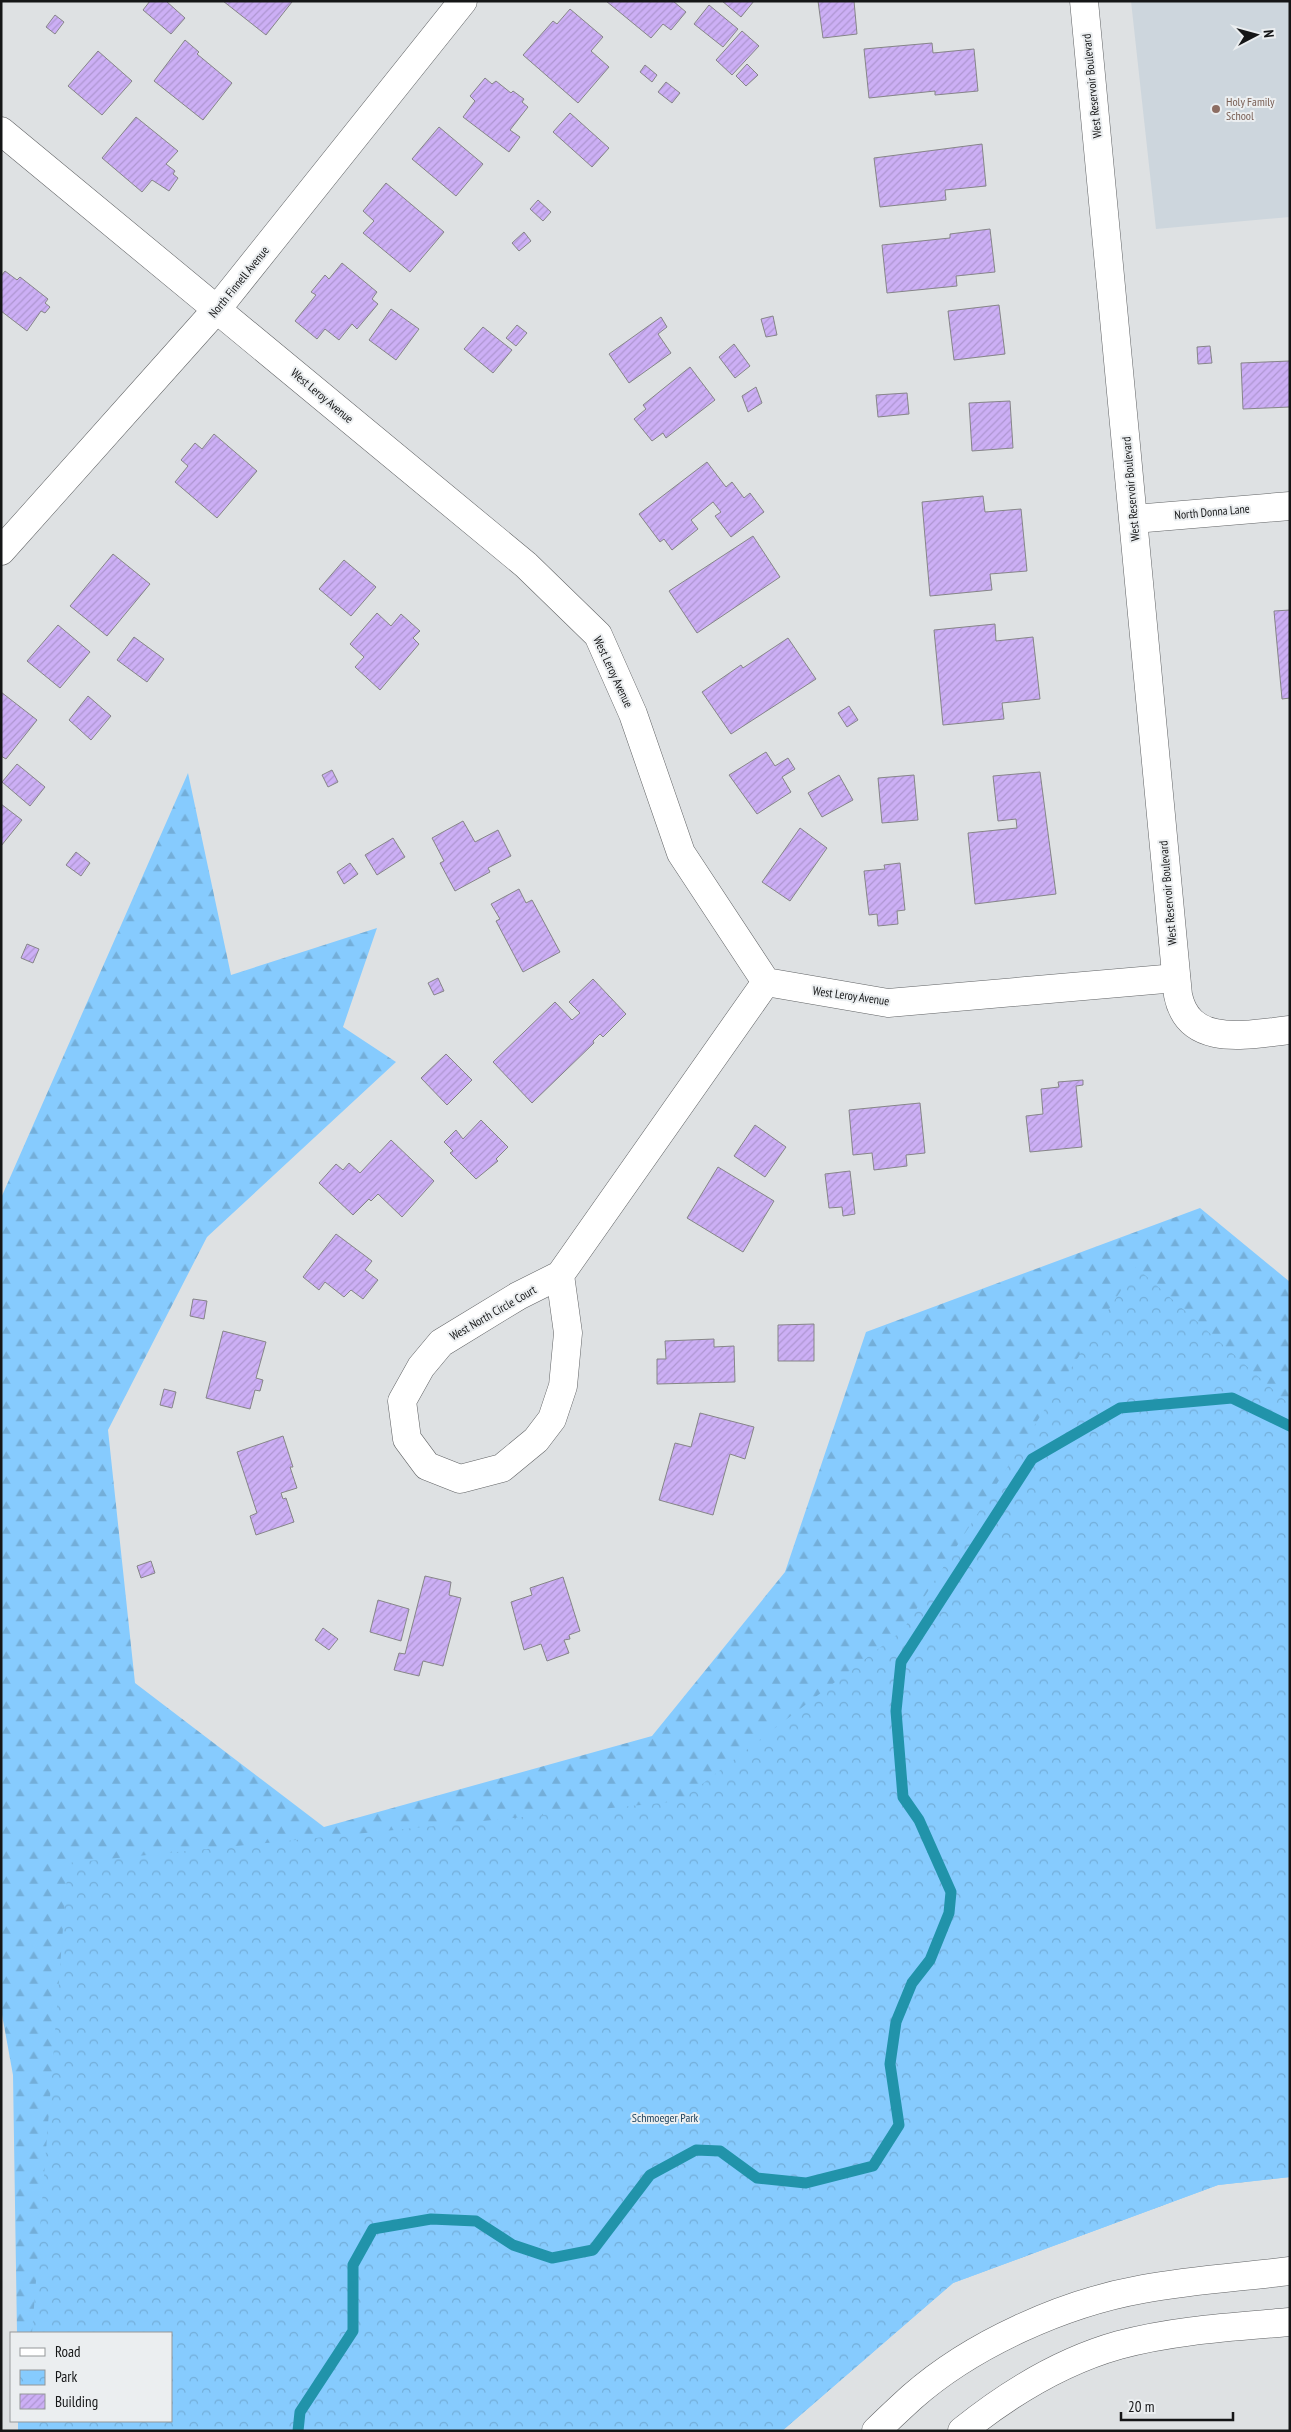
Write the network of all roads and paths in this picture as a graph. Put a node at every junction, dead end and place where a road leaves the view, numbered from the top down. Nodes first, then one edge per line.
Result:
1 (463, 1) edge
2 (1084, 1) edge
3 (1, 131) edge
4 (217, 309) junction
5 (1290, 506) edge
6 (1134, 519) junction
7 (1, 551) edge
8 (1176, 978) junction
9 (766, 982) junction
10 (1290, 1030) edge
11 (560, 1275) junction
12 (1290, 2271) edge
13 (1290, 2322) edge
14 (876, 2431) edge
15 (962, 2431) edge

1 - 4 main road, North Finnell Avenue
2 - 6 main road, West Reservoir Boulevard
3 - 4 main road, West Leroy Avenue
4 - 7 main road, North Finnell Avenue
4 - 9 main road, West Leroy Avenue
5 - 6 main road, North Donna Lane
6 - 8 main road, West Reservoir Boulevard
8 - 9 main road, West Leroy Avenue
8 - 10 main road, West Reservoir Boulevard
9 - 11 main road, West North Circle Court
11 - 11 main road, West North Circle Court
12 - 14 main road
13 - 15 main road

